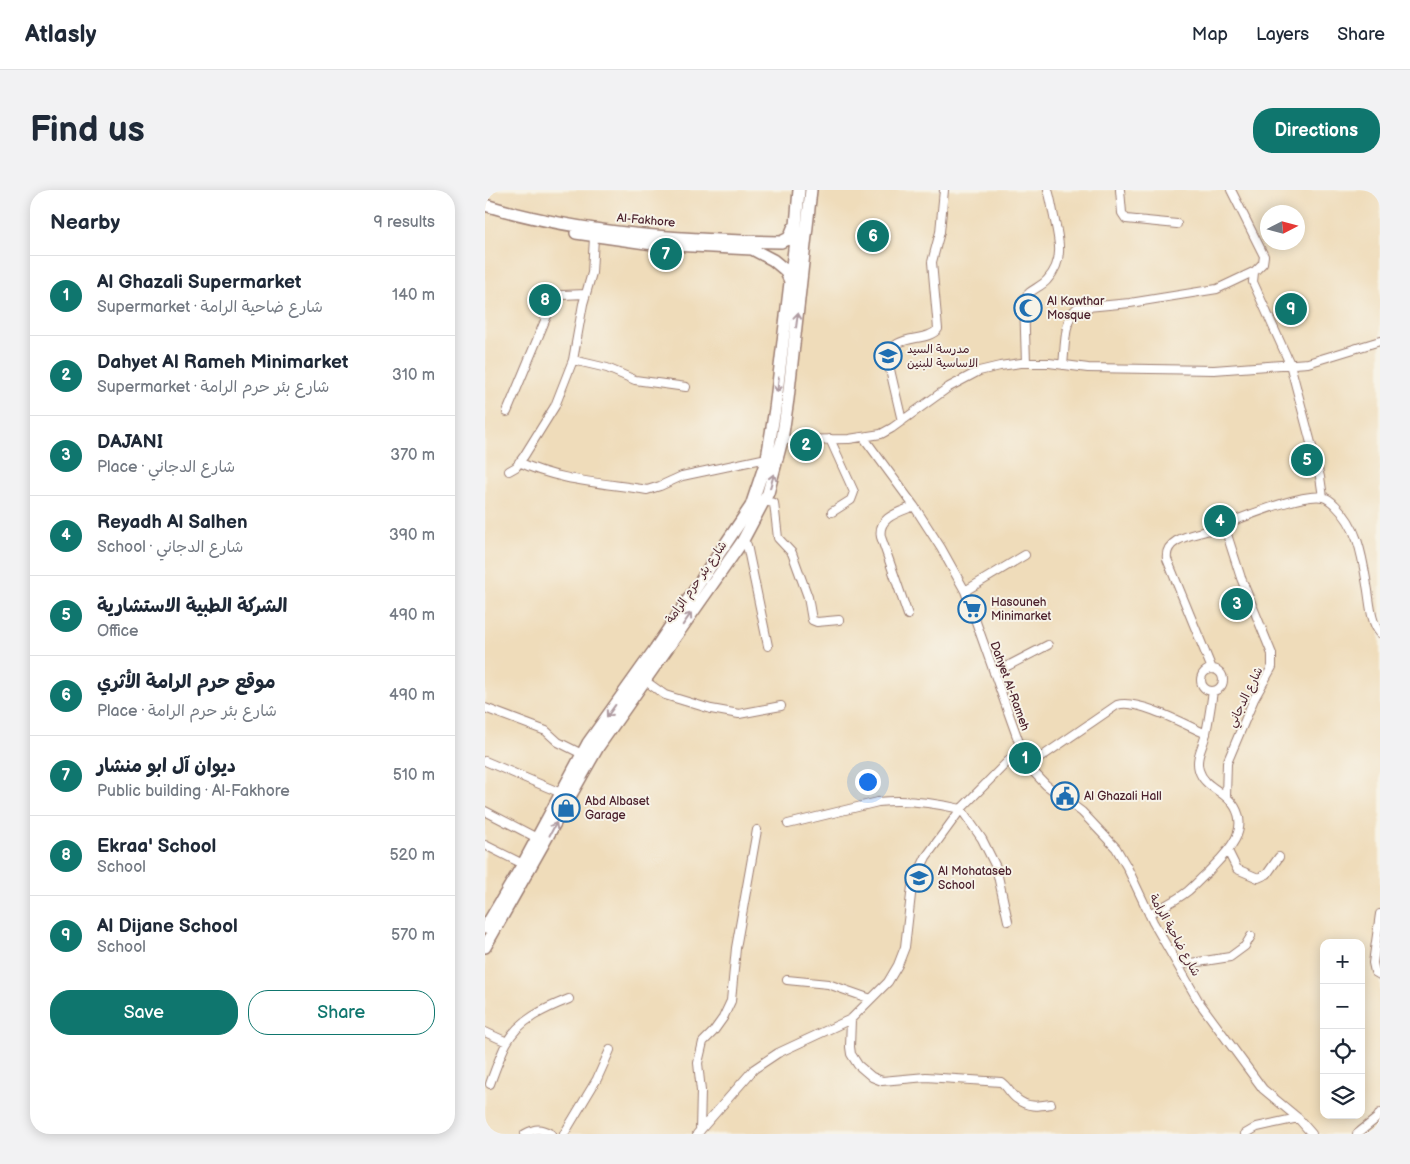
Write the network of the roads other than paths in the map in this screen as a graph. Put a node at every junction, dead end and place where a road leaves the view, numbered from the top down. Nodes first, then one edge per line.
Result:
1 (799, 190) edge
2 (811, 190) edge
3 (944, 190) edge
4 (1048, 190) edge
5 (1120, 190) edge
6 (1231, 190) edge
7 (485, 205) edge
8 (485, 211) edge
9 (796, 222) junction
10 (1177, 224) dead end
11 (594, 237) junction
12 (785, 241) junction
13 (752, 250) junction
14 (800, 250) junction
15 (1255, 271) junction
16 (790, 281) junction
17 (586, 294) junction
18 (1380, 341) edge
19 (573, 360) junction
20 (1026, 363) junction
21 (1291, 364) junction
22 (1063, 365) junction
23 (687, 387) dead end
24 (507, 412) dead end
25 (902, 421) junction
26 (864, 438) junction
27 (830, 439) junction
28 (782, 440) junction
29 (767, 458) junction
30 (519, 462) junction
31 (509, 471) dead end
32 (1323, 497) junction
33 (763, 501) junction
34 (914, 506) junction
35 (832, 512) dead end
36 (1224, 525) junction
37 (742, 542) junction
38 (1025, 555) dead end
39 (965, 591) junction
40 (908, 615) dead end
41 (839, 620) dead end
42 (1380, 633) edge
43 (1048, 645) dead end
44 (767, 646) dead end
45 (1212, 669) junction
46 (994, 673) junction
47 (644, 680) junction
48 (1213, 691) junction
49 (781, 706) dead end
50 (485, 708) edge
51 (1206, 734) junction
52 (1021, 748) junction
53 (582, 754) junction
54 (485, 761) edge
55 (1029, 766) junction
56 (561, 793) junction
57 (1226, 796) junction
58 (961, 809) junction
59 (485, 811) edge
60 (788, 824) dead end
61 (757, 830) dead end
62 (537, 838) junction
63 (485, 846) edge
64 (1228, 851) junction
65 (1279, 857) dead end
66 (523, 864) junction
67 (1149, 914) junction
68 (1380, 914) edge
69 (1008, 921) dead end
70 (485, 928) edge
71 (1251, 936) dead end
72 (485, 947) edge
73 (1179, 965) junction
74 (1380, 975) edge
75 (787, 980) dead end
76 (569, 999) dead end
77 (871, 999) junction
78 (851, 1019) junction
79 (485, 1032) edge
80 (507, 1042) junction
81 (610, 1050) dead end
82 (490, 1084) dead end
83 (1051, 1104) dead end
84 (1380, 1113) edge
85 (1298, 1118) junction
86 (698, 1133) edge
87 (525, 1134) edge
88 (551, 1134) edge
89 (564, 1134) edge
90 (1245, 1134) edge
91 (1312, 1134) edge
92 (1357, 1134) edge

1 - 9 main road, شارع بئر حرم الرامة
2 - 14 main road, شارع بئر حرم الرامة
3 - 25 street
4 - 20 street
5 - 10 street
6 - 15 street
7 - 12 main road, Al-Fakhore
8 - 11 main road, Al-Fakhore
9 - 12 main road
9 - 14 main road, شارع بئر حرم الرامة
11 - 13 main road, Al-Fakhore
11 - 17 street
12 - 14 main road
13 - 14 main road
13 - 16 main road, Al-Fakhore
14 - 16 main road, شارع بئر حرم الرامة
28 -> 14 main road, شارع بئر حرم الرامة
15 - 21 street
15 - 22 street
16 -> 29 main road, شارع بئر حرم الرامة
17 - 19 street
17 - 24 street
18 - 21 street
19 - 23 street
19 - 30 street
20 - 22 street
20 - 25 street
21 - 22 street
21 - 32 street
25 - 26 street
26 - 27 street
26 - 34 street, Dahyet Al-Rameh
27 - 28 street
27 - 35 street
33 -> 28 main road, شارع بئر حرم الرامة
29 - 30 street
29 -> 53 main road, شارع بئر حرم الرامة
30 - 31 street
32 - 36 street
32 - 42 street
33 - 37 main road, شارع بئر حرم الرامة
33 - 41 street
34 - 39 street, Dahyet Al-Rameh
34 - 40 street
36 - 45 street
36 - 57 street, شارع الدجاني
37 - 44 street
47 -> 37 main road, شارع بئر حرم الرامة
38 - 39 street
39 - 46 street, Dahyet Al-Rameh
43 - 46 street
45 - 48 street
45 - 48 street
46 - 52 street, Dahyet Al-Rameh
47 - 49 street
72 -> 47 main road, شارع بئر حرم الرامة
48 - 51 street
50 - 53 street
51 - 55 street
51 - 57 street
52 - 55 street, شارع ضاحية الرامة
52 - 58 street, Dahyet Al-Rameh
53 - 56 main road, شارع بئر حرم الرامة
54 - 56 street
55 - 67 street, شارع ضاحية الرامة
56 - 62 main road, شارع بئر حرم الرامة
57 - 64 street
58 - 60 street
58 - 69 street
58 - 77 street, Dahyet Al-Rameh
59 - 62 street
61 - 86 street
62 - 66 main road, شارع بئر حرم الرامة
63 - 66 street
64 - 65 street
64 - 67 street
66 - 70 main road, شارع بئر حرم الرامة
67 - 73 street, شارع ضاحية الرامة
68 - 74 street
71 - 73 street
73 - 85 street, شارع ضاحية الرامة
75 - 77 street
76 - 80 street
77 - 78 street, Dahyet Al-Rameh
78 - 83 street
78 - 86 street, Dahyet Al-Rameh
79 - 80 street
80 - 82 street
81 - 89 street
84 - 92 street
85 - 90 street
85 - 91 street, شارع ضاحية الرامة
87 - 88 street

